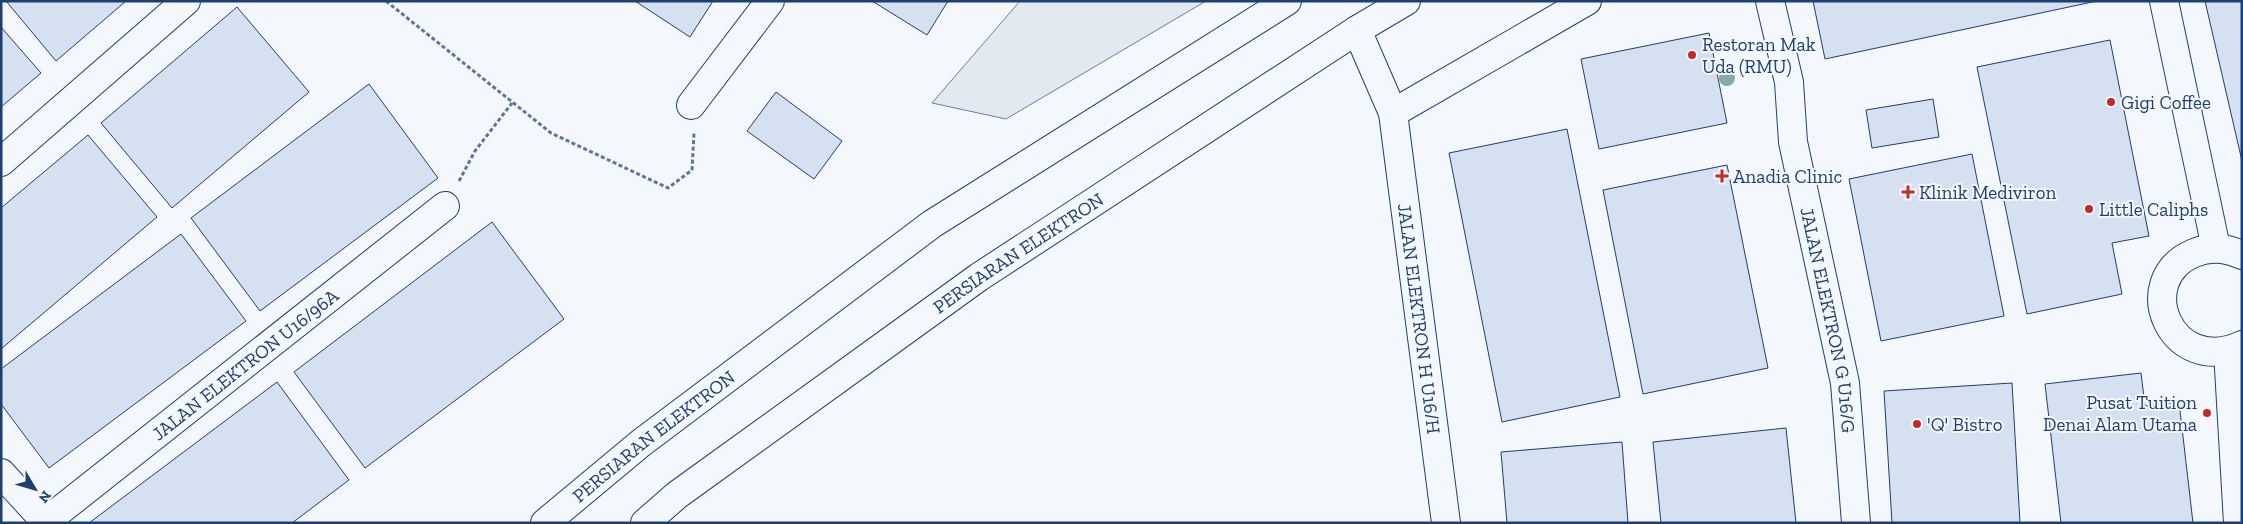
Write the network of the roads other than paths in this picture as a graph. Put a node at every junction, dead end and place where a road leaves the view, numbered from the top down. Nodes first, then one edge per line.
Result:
1 (186, 1) edge
2 (770, 1) edge
3 (1287, 1) edge
4 (1406, 1) edge
5 (1587, 1) edge
6 (1770, 1) edge
7 (2164, 1) edge
8 (1357, 30) junction
9 (691, 105) road end
10 (1393, 113) junction
11 (1, 162) edge
12 (446, 206) road end
13 (2216, 248) junction
14 (2242, 255) edge
15 (2235, 348) edge
16 (1, 473) edge
17 (44, 522) edge
18 (545, 523) edge
19 (645, 523) edge
20 (1446, 523) edge
21 (1856, 523) edge
22 (2238, 523) edge

1 - 11 street
2 - 9 street
3 - 18 street, PERSIARAN ELEKTRON
4 - 8 street, PERSIARAN ELEKTRON
5 - 10 street
6 - 21 street, JALAN ELEKTRON G U16/G
7 - 13 street
8 - 10 street, JALAN ELEKTRON H U16/H
8 - 19 street, PERSIARAN ELEKTRON
10 - 20 street, JALAN ELEKTRON H U16/H
12 - 17 street, JALAN ELEKTRON U16/96A
13 - 14 street
13 - 15 street
15 - 22 street
16 - 17 street

